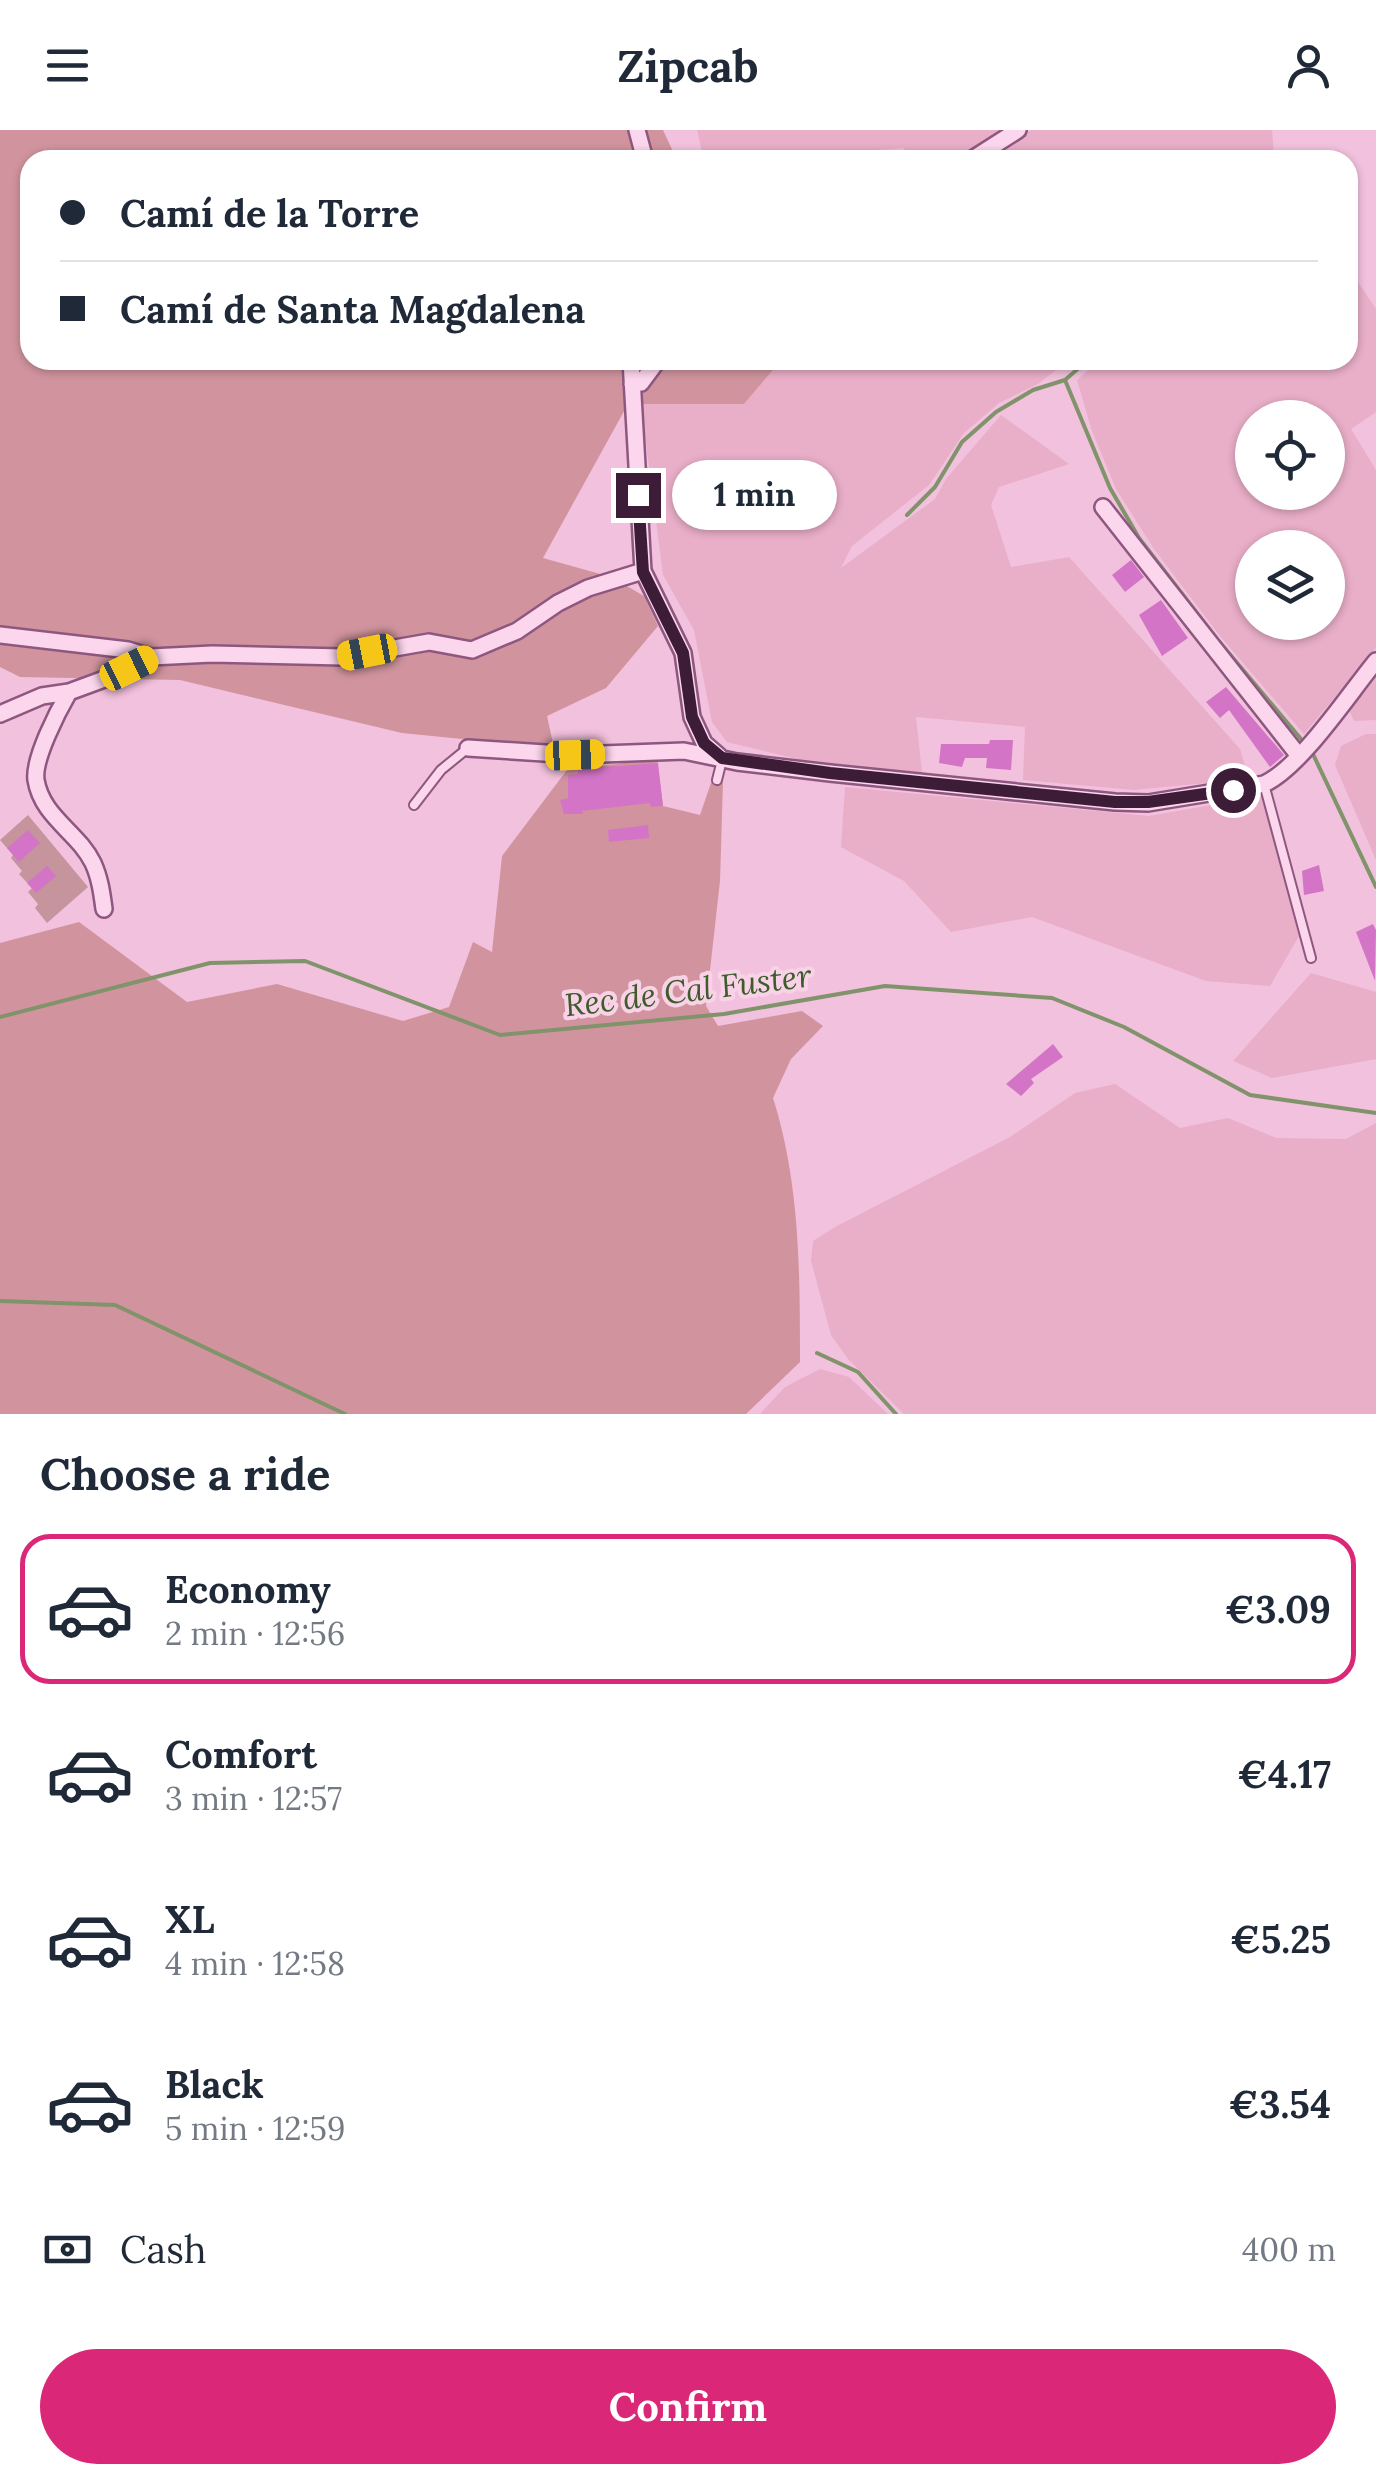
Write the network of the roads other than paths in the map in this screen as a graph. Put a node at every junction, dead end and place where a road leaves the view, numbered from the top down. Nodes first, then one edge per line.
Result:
1 (1018, 130) edge
2 (987, 150) edge
3 (631, 370) edge
4 (651, 370) edge
5 (632, 384) junction
6 (1103, 507) dead end
7 (643, 572) junction
8 (0, 635) edge
9 (151, 657) junction
10 (1376, 662) edge
11 (69, 692) junction
12 (0, 714) edge
13 (468, 748) joint
14 (1298, 756) junction
15 (722, 758) junction
16 (717, 780) dead end
17 (1264, 784) junction
18 (414, 805) dead end
19 (104, 910) dead end
20 (1311, 958) dead end

1 - 2 street
3 - 5 street
4 - 5 street
5 - 7 street
6 - 14 street
7 - 9 street
7 - 15 street
8 - 9 street
9 - 11 street
10 - 14 street
11 - 12 street
11 - 19 street
13 - 15 street
13 - 18 lane
14 - 17 street
15 - 16 lane
15 - 17 street
17 - 20 lane

